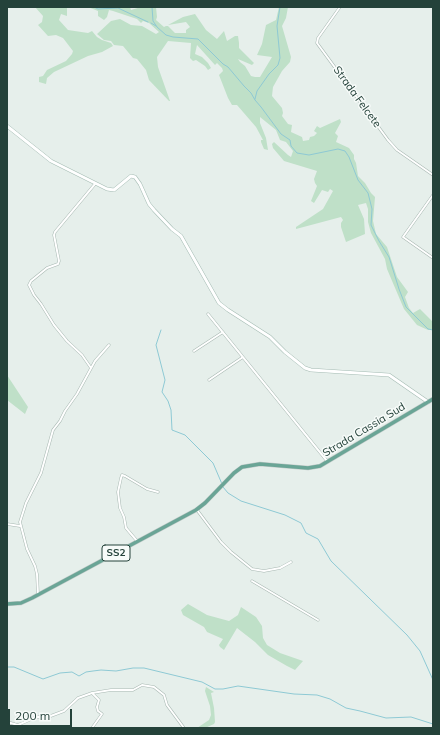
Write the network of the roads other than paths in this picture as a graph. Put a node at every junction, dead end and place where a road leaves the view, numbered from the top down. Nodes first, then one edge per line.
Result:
1 (340, 7) edge
2 (7, 126) edge
3 (433, 175) edge
4 (96, 182) junction
5 (433, 195) edge
6 (433, 258) edge
7 (208, 314) dead end
8 (223, 332) junction
9 (109, 345) dead end
10 (194, 351) dead end
11 (243, 357) junction
12 (91, 369) junction
13 (209, 380) dead end
14 (433, 399) edge
15 (428, 402) junction
16 (328, 462) junction
17 (158, 492) dead end
18 (196, 510) junction
19 (7, 524) edge
20 (20, 526) junction
21 (137, 542) junction
22 (291, 562) dead end
23 (252, 581) dead end
24 (38, 595) junction
25 (7, 604) edge
26 (318, 620) dead end
27 (92, 693) junction
28 (7, 722) edge
29 (92, 728) edge
30 (184, 728) edge

1 - 3 street, Strada Felcete
2 - 4 street
4 - 12 street
4 - 15 street
5 - 6 street
7 - 8 street
8 - 10 street
8 - 11 street
9 - 12 street
11 - 13 street
11 - 16 street
12 - 20 street
14 - 15 main road, Strada Cassia Sud / SS2
15 - 16 main road, Strada Cassia Sud / SS2
16 - 18 main road, Strada Cassia Sud / SS2
17 - 21 street
18 - 21 main road, Strada Cassia Sud / SS2
18 - 22 street
19 - 20 street
20 - 24 street
21 - 24 main road, Strada Cassia Sud / SS2
23 - 26 street
24 - 25 main road, Strada Cassia Sud / SS2
27 - 28 street
27 - 29 street
27 - 30 street

